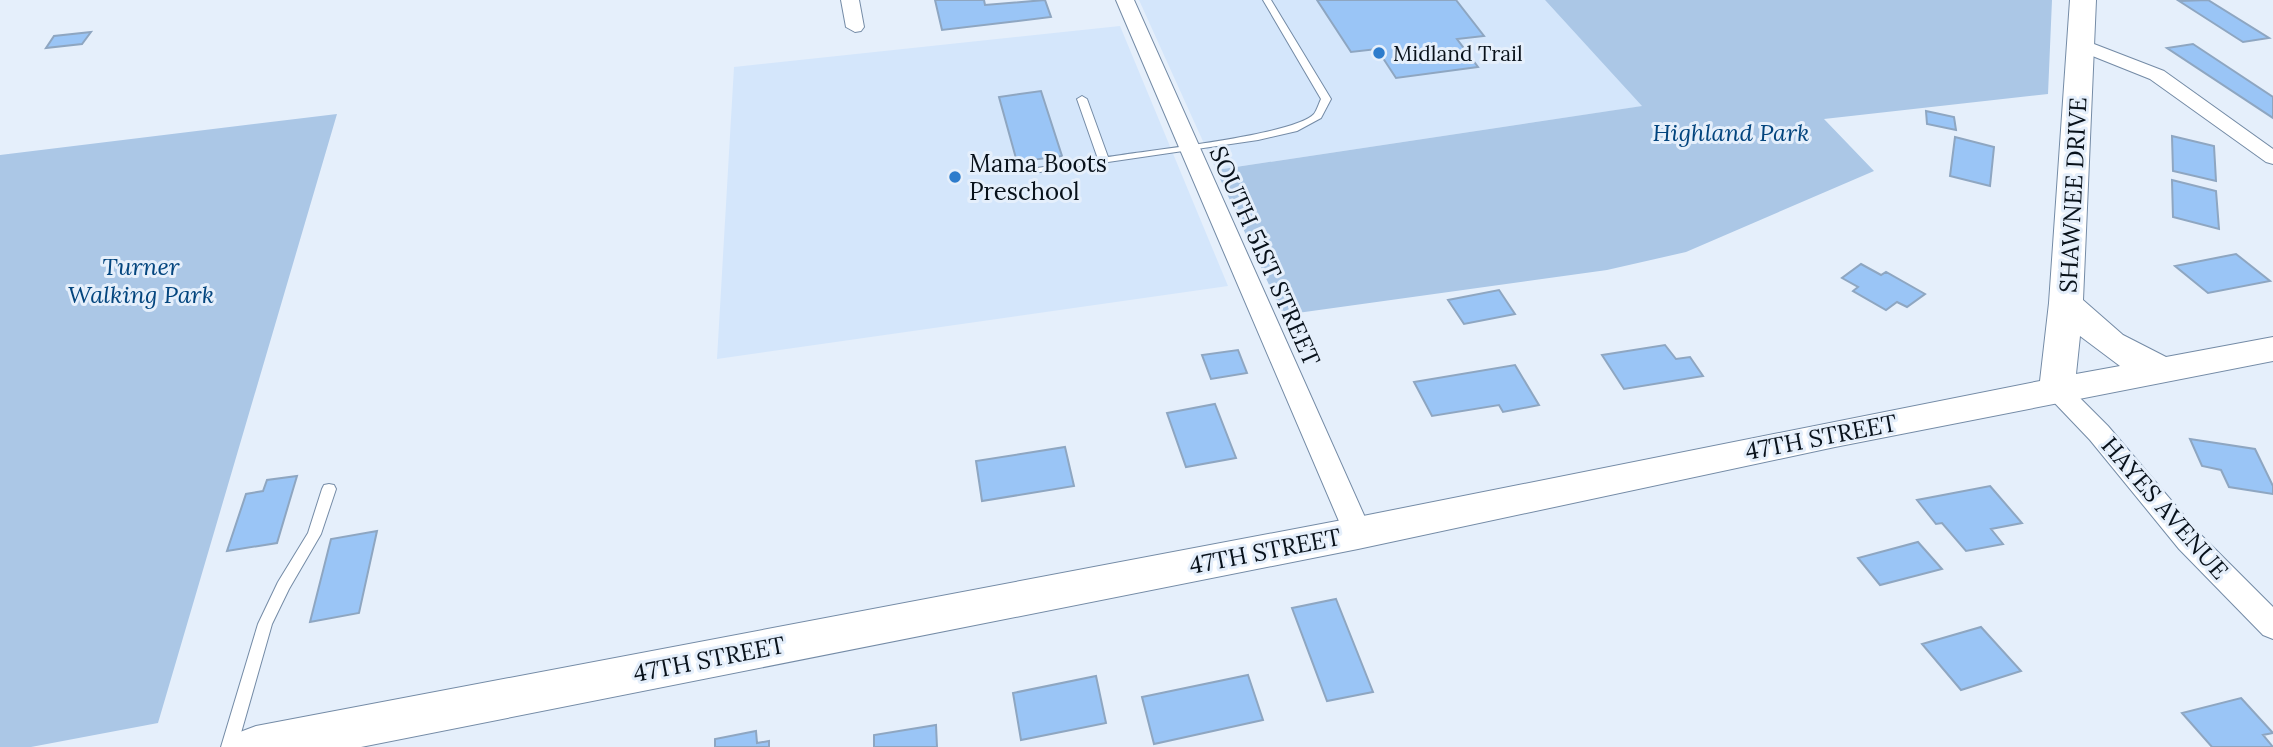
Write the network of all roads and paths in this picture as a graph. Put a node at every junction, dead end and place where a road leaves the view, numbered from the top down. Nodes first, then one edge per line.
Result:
1 (850, 0) edge
2 (1125, 0) edge
3 (1267, 0) edge
4 (2083, 0) edge
5 (855, 27) dead end
6 (2081, 45) junction
7 (1082, 99) dead end
8 (1189, 148) junction
9 (2273, 158) edge
10 (1104, 160) junction
11 (1037, 171) dead end
12 (2066, 303) junction
13 (2273, 349) edge
14 (2167, 370) junction
15 (2057, 390) junction
16 (329, 489) dead end
17 (1358, 533) junction
18 (2273, 626) edge
19 (229, 747) edge
20 (257, 747) edge

1 - 5 street
2 - 8 street, SOUTH 51ST STREET
3 - 8 lane
4 - 6 main road, SHAWNEE DRIVE
6 - 9 street
6 - 12 main road, SHAWNEE DRIVE
7 - 10 lane
8 - 10 lane
8 - 17 street, SOUTH 51ST STREET
10 - 11 lane
12 - 14 main road
12 - 15 main road, SHAWNEE DRIVE
13 - 14 main road, 47TH STREET
14 - 15 main road, 47TH STREET
15 - 17 main road, 47TH STREET
15 - 18 street, HAYES AVENUE
16 - 19 lane
17 - 20 main road, 47TH STREET

